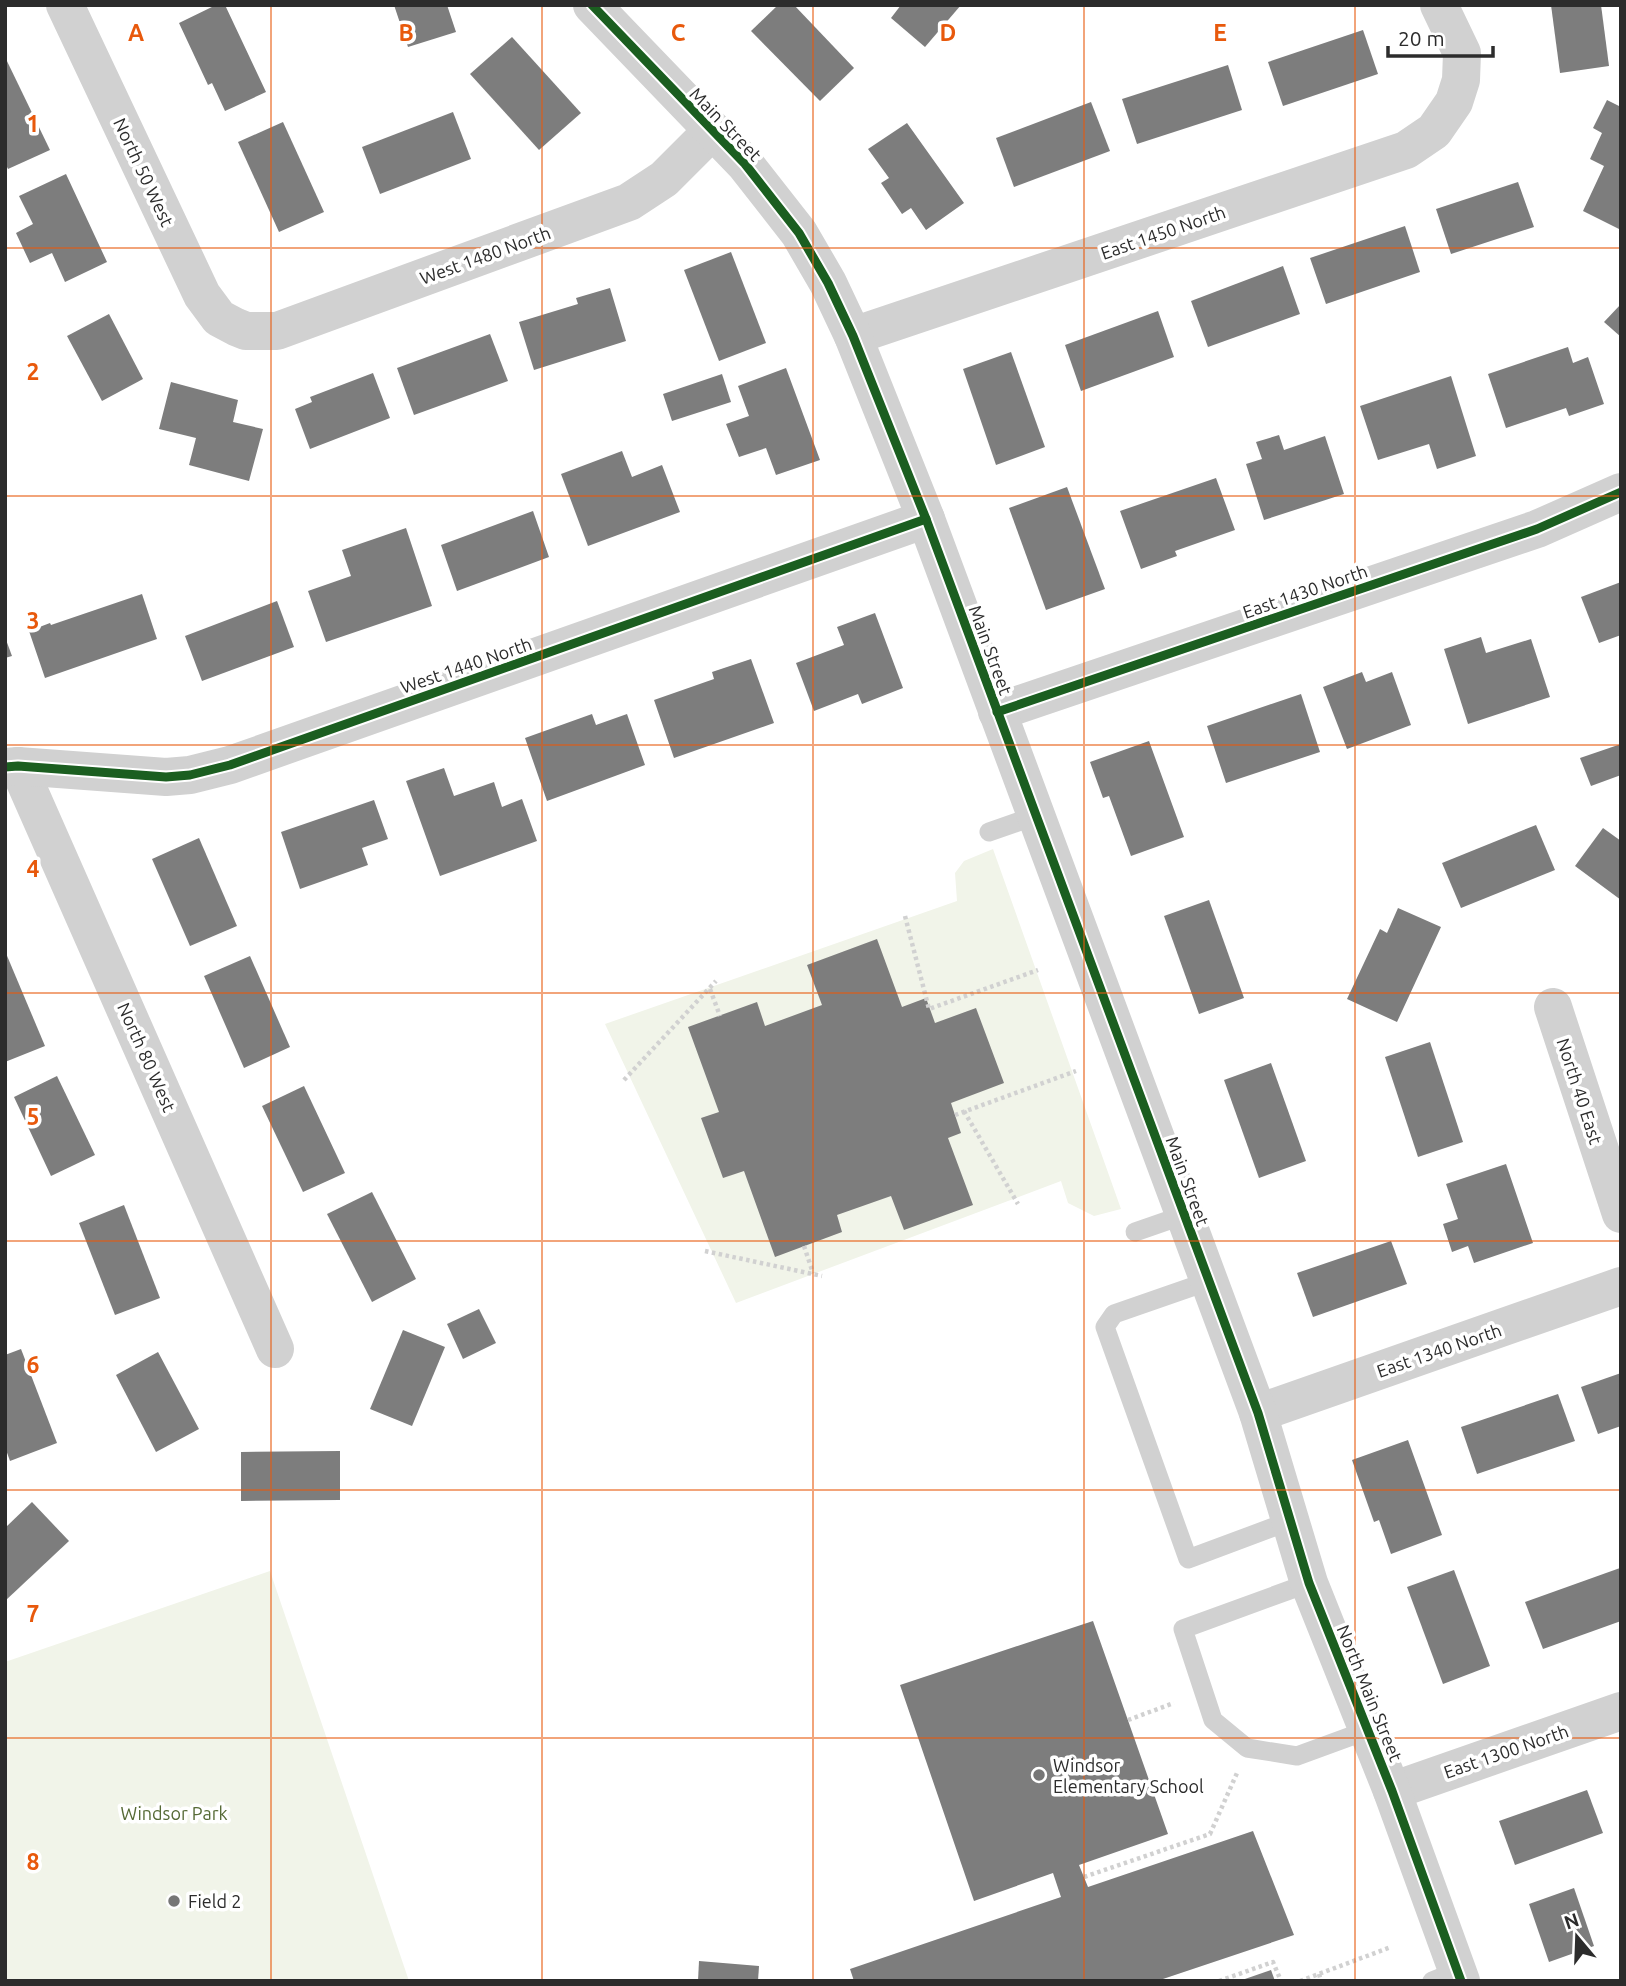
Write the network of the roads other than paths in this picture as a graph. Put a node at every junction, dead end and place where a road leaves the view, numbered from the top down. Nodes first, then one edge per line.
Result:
1 (65, 5) edge
2 (592, 5) edge
3 (1439, 5) edge
4 (712, 131) junction
5 (236, 327) joint
6 (853, 336) junction
7 (1621, 492) edge
8 (926, 519) junction
9 (997, 712) junction
10 (12, 766) edge
11 (1035, 816) junction
12 (989, 832) dead end
13 (1553, 1007) dead end
14 (1621, 1214) edge
15 (1184, 1215) junction
16 (1135, 1232) dead end
17 (1209, 1281) junction
18 (1621, 1286) edge
19 (275, 1349) dead end
20 (1258, 1413) junction
21 (1290, 1521) junction
22 (1309, 1583) junction
23 (1621, 1711) edge
24 (1368, 1730) junction
25 (1392, 1791) junction
26 (1450, 1978) edge

1 - 5 street, North 50 West
2 - 4 street, Main Street
3 - 6 street, East 1450 North
4 - 5 street, West 1480 North
4 - 6 street, Main Street
6 - 8 street, Main Street
7 - 9 street, East 1430 North
8 - 9 street, Main Street
8 - 10 street, West 1440 North
9 - 11 street, Main Street
10 - 19 street, North 80 West
11 - 12 lane
11 - 15 street, Main Street
13 - 14 street, North 40 East
15 - 16 lane
15 - 17 street, Main Street
17 - 20 street, Main Street
17 - 21 lane
18 - 20 street, East 1340 North
20 - 21 street, North Main Street
21 - 22 street, North Main Street
22 - 24 street, North Main Street
22 - 24 lane
23 - 25 street, East 1300 North
24 - 25 street, North Main Street
25 - 26 street, North Main Street

